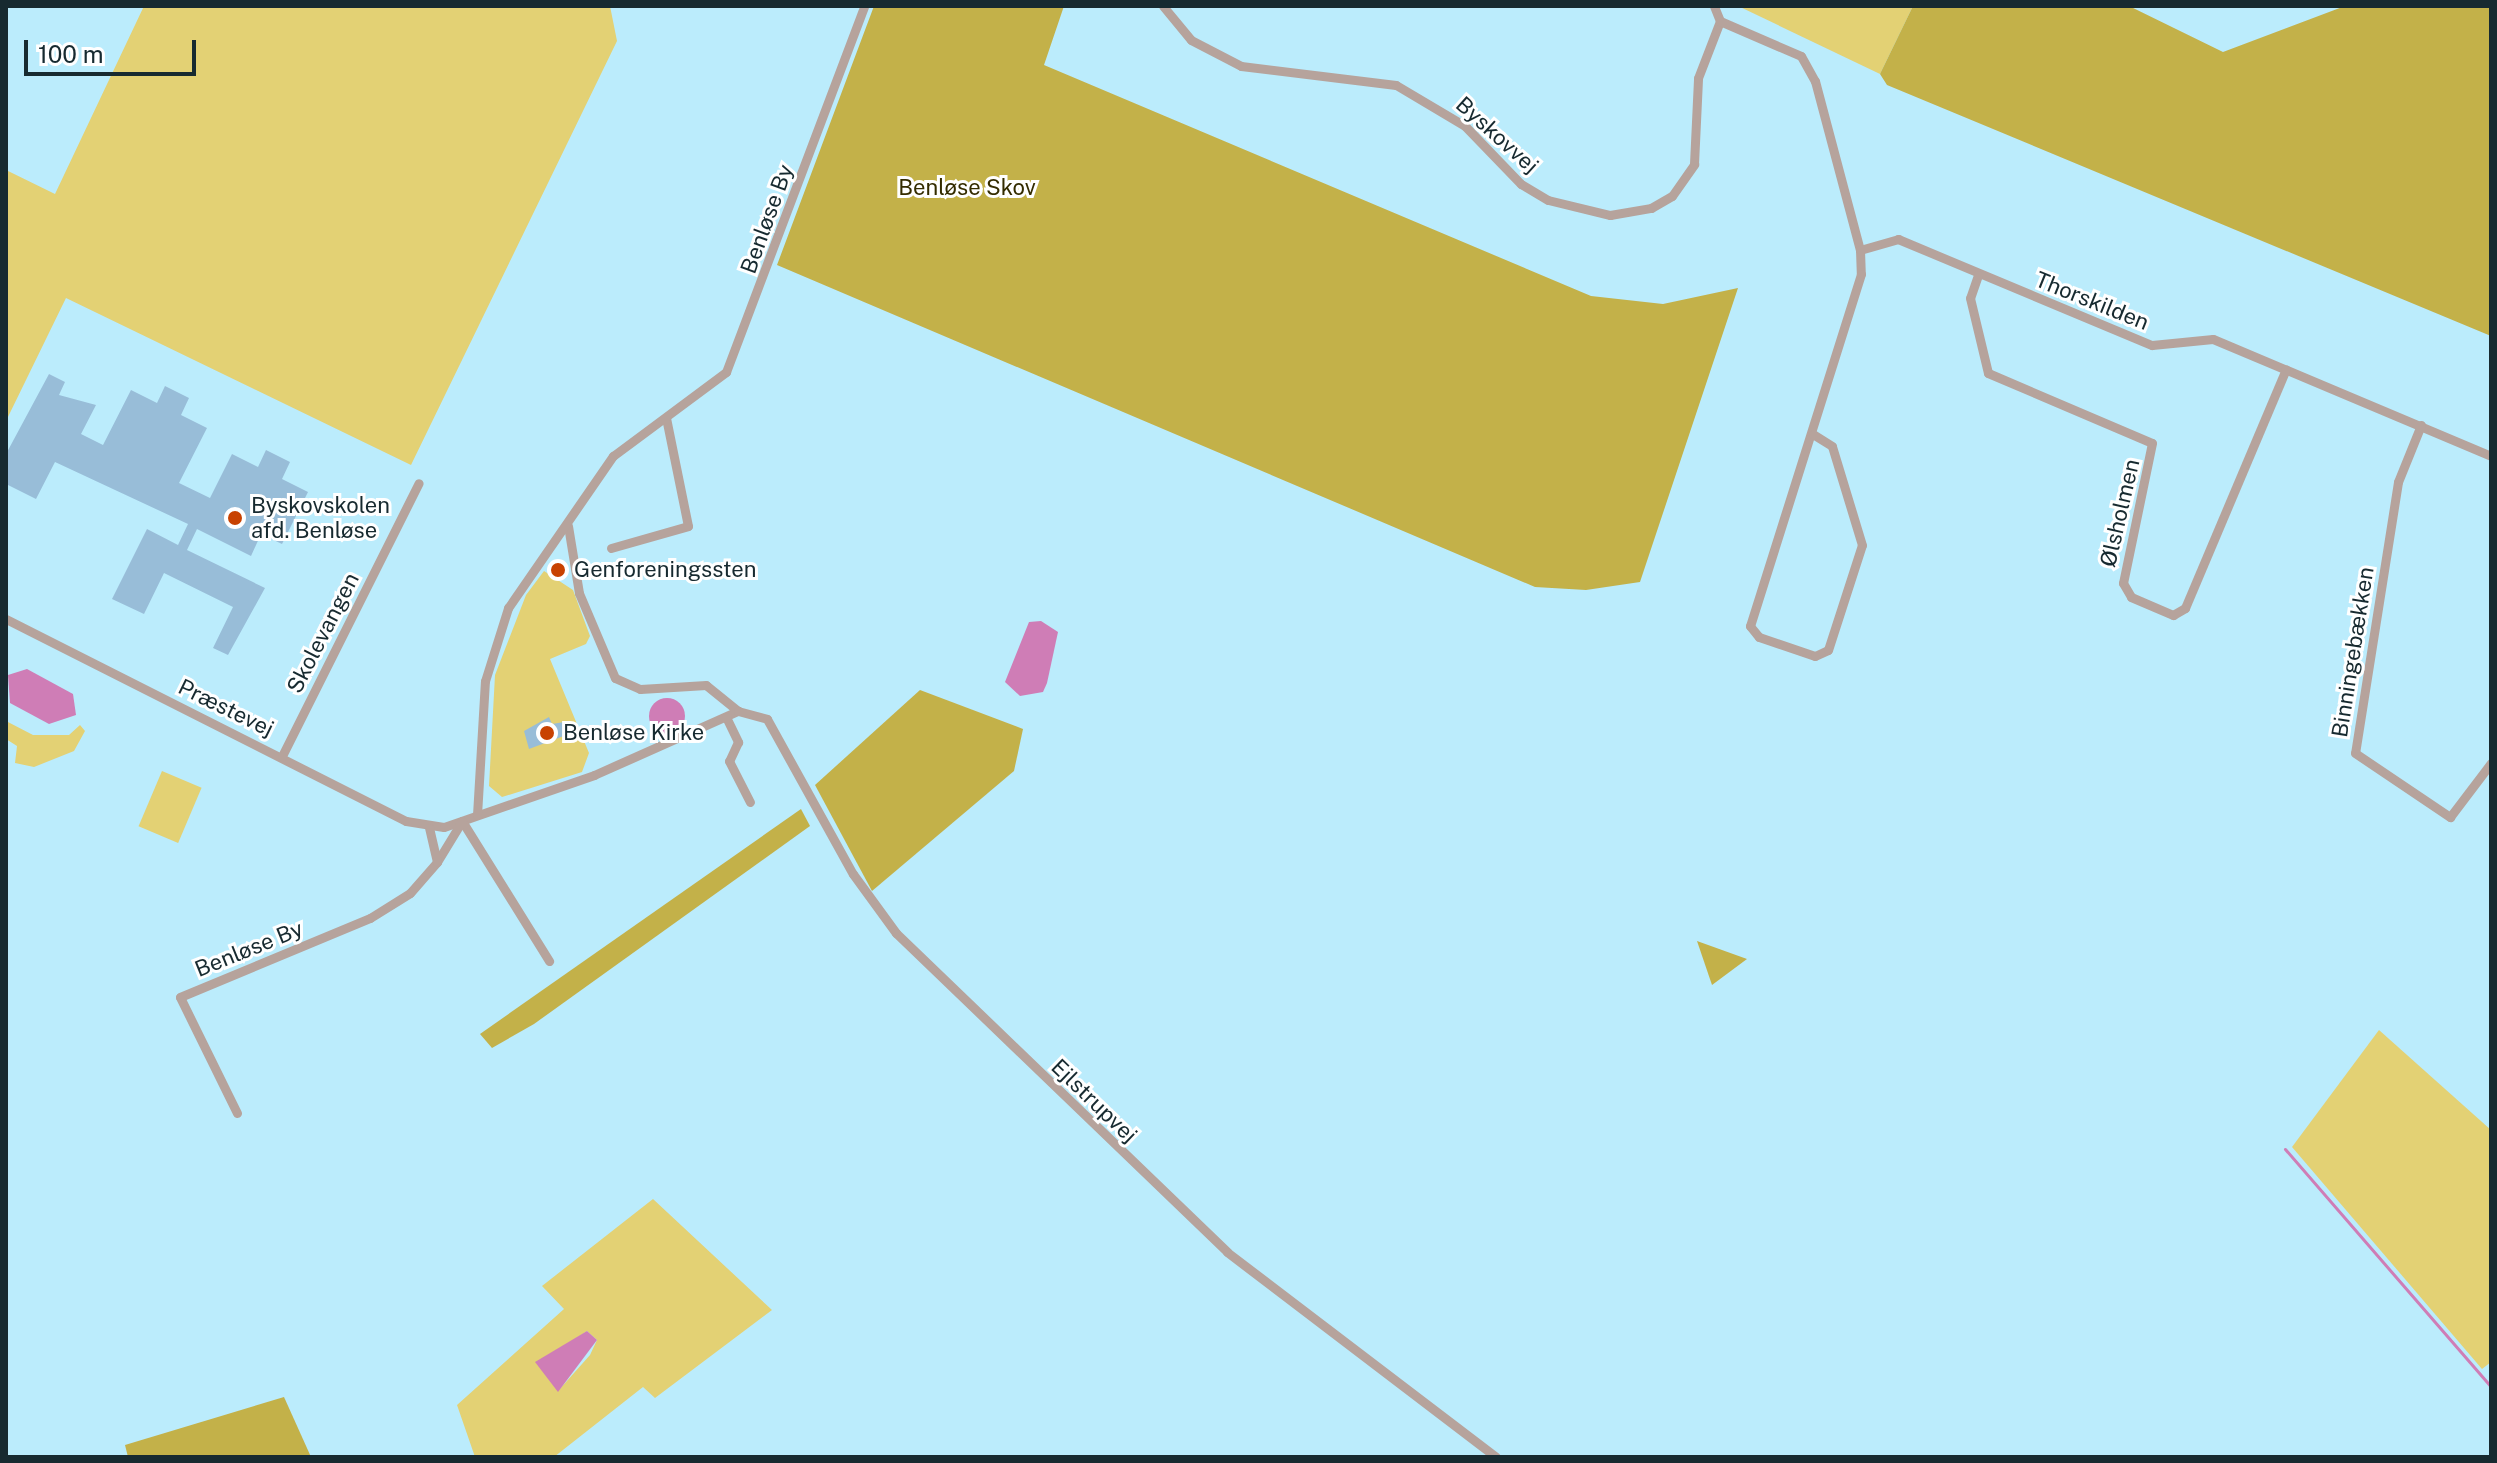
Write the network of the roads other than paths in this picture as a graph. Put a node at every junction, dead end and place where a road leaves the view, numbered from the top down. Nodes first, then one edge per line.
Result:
1 (864, 6) edge
2 (1163, 6) edge
3 (1714, 6) edge
4 (1720, 21) junction
5 (1860, 250) junction
6 (1978, 275) junction
7 (2286, 369) junction
8 (666, 418) junction
9 (2421, 425) junction
10 (1813, 434) junction
11 (2491, 456) edge
12 (419, 483) dead end
13 (568, 526) junction
14 (611, 548) dead end
15 (551, 553) junction
16 (571, 557) junction
17 (6, 619) edge
18 (738, 711) junction
19 (726, 717) junction
20 (282, 756) junction
21 (2491, 763) edge
22 (750, 802) dead end
23 (477, 815) junction
24 (462, 821) junction
25 (429, 828) junction
26 (437, 862) junction
27 (549, 961) dead end
28 (237, 1113) dead end
29 (1496, 1457) edge

1 - 8 street, Benløse By
2 - 4 street, Byskovvej
3 - 4 street
4 - 5 street
5 - 6 street, Thorskilden
5 - 10 street
6 - 7 street, Thorskilden
6 - 7 street, Ølsholmen
7 - 9 street, Thorskilden
8 - 13 street, Benløse By
8 - 14 street
9 - 11 street, Thorskilden
9 - 21 street, Binningebækken
10 - 10 street
12 - 20 street, Skolevangen
13 - 15 street, Benløse By
13 - 16 street
15 - 16 street
15 - 23 street, Benløse By
16 - 18 street
17 - 20 street, Præstevej
18 - 19 street
18 - 29 street, Ejlstrupvej
19 - 22 street
19 - 23 street
20 - 25 street, Præstevej
23 - 24 street
24 - 25 street
24 - 26 street, Benløse By
24 - 27 street
25 - 26 street
26 - 28 street, Benløse By

